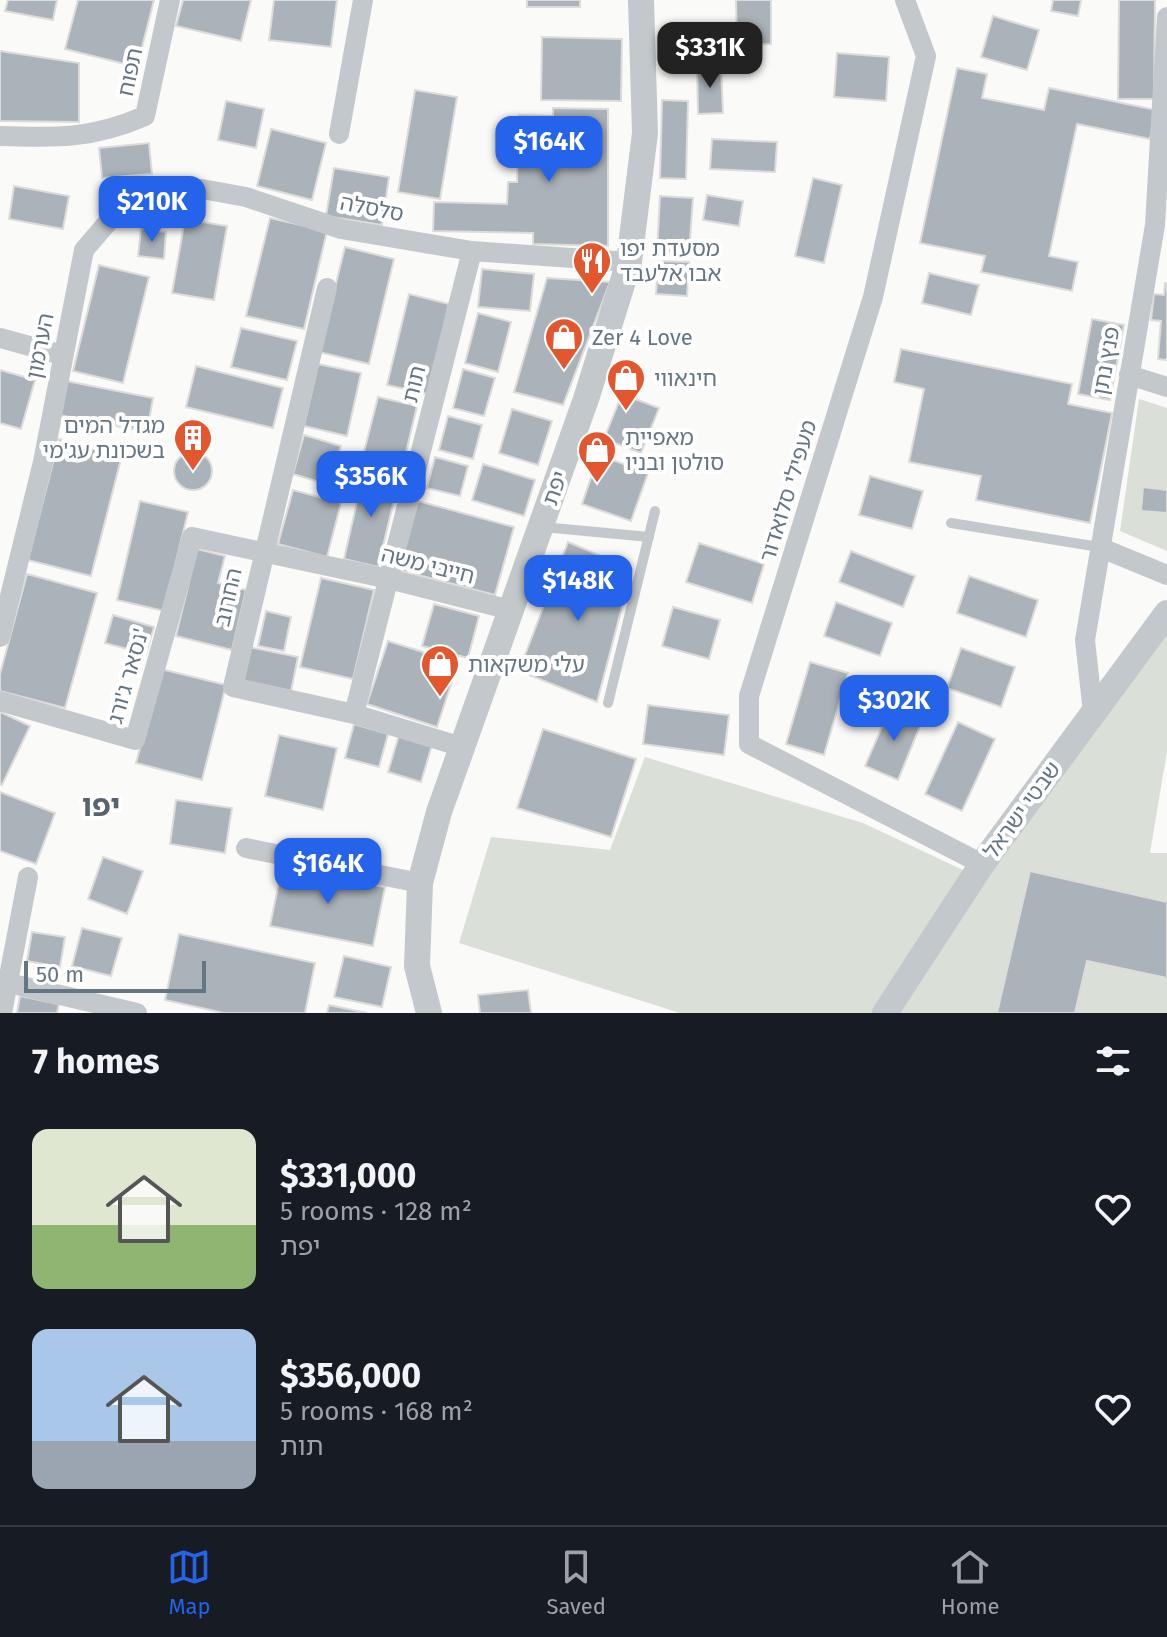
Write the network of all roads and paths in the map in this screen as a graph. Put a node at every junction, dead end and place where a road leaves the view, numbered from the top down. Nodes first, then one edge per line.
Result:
1 (170, 0) edge
2 (363, 0) edge
3 (641, 0) edge
4 (905, 0) edge
5 (1167, 17) edge
6 (339, 134) dead end
7 (0, 136) edge
8 (114, 215) joint
9 (472, 251) junction
10 (629, 262) junction
11 (327, 288) dead end
12 (0, 338) edge
13 (62, 355) junction
14 (1129, 375) junction
15 (1167, 387) edge
16 (655, 511) dead end
17 (951, 523) dead end
18 (541, 527) junction
19 (192, 537) joint
20 (649, 537) junction
21 (1099, 547) junction
22 (263, 552) junction
23 (1167, 575) edge
24 (389, 579) junction
25 (511, 610) junction
26 (1167, 613) edge
27 (0, 637) edge
28 (0, 701) edge
29 (608, 703) dead end
30 (1093, 713) junction
31 (354, 714) junction
32 (462, 747) junction
33 (246, 848) dead end
34 (982, 864) junction
35 (28, 877) dead end
36 (420, 883) junction
37 (4, 982) edge
38 (2, 1013) edge
39 (137, 1013) edge
40 (429, 1013) edge
41 (885, 1013) edge

1 - 7 street, תפוח
2 - 6 street
3 - 10 street, יפת
4 - 34 street, מעפילי סלואדור
5 - 14 street, פנץ נתן
8 - 9 street, סלסלה
8 - 13 street, הערמון
9 - 10 street, סלסלה
9 - 24 street, תות
10 - 18 street, יפת
11 - 22 street, החרוב
12 - 13 street
13 - 27 street, הערמון
14 - 15 street
14 - 21 street, פנץ נתן
16 - 20 lane
17 - 21 lane
18 - 20 lane
18 - 25 street, יפת
19 - 22 street, חייבי משה
19 - 28 street, נסאר ג'ורג'
20 - 29 lane
21 - 23 street
21 - 30 street, פנץ נתן
22 - 24 street, חייבי משה
22 - 31 street, החרוב
24 - 25 street, חייבי משה
24 - 31 street, תות
25 - 32 street, יפת
26 - 30 street, שבטי ישראל
30 - 34 street, שבטי ישראל
31 - 32 street, החרוב
32 - 36 street, יפת
33 - 36 street
34 - 41 street, שבטי ישראל
35 - 37 street
36 - 40 street, יפת
37 - 38 street
37 - 39 street

